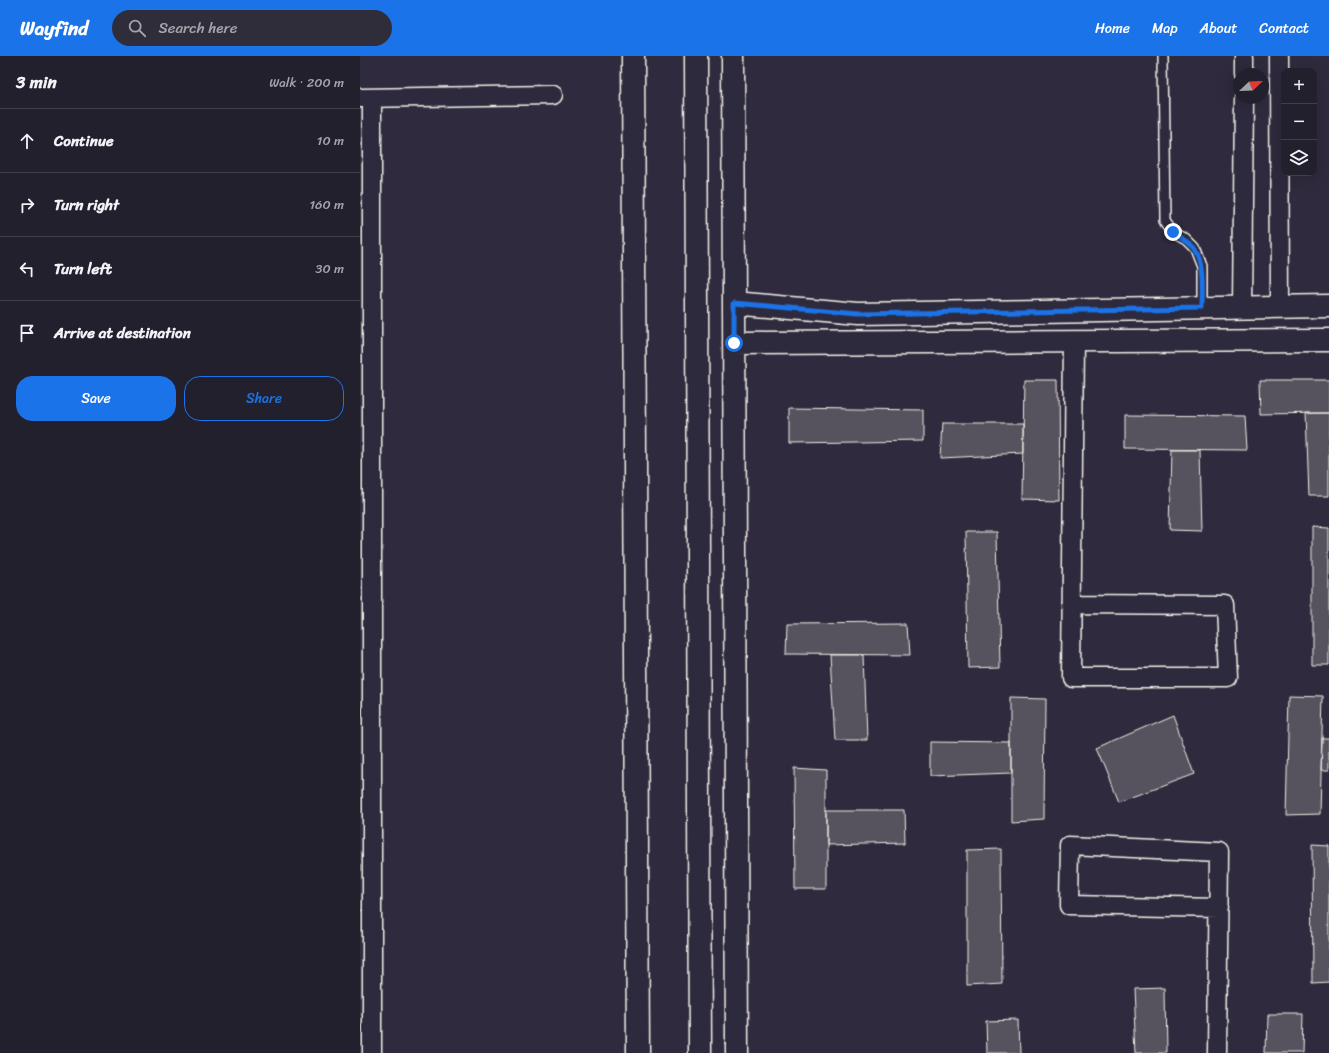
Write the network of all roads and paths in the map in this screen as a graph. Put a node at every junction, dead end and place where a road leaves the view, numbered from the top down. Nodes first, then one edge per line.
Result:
1 (634, 56) edge
2 (696, 56) edge
3 (733, 56) edge
4 (1163, 56) edge
5 (1244, 56) edge
6 (1279, 56) edge
7 (1244, 68) edge
8 (552, 95) dead end
9 (366, 98) edge
10 (1244, 104) edge
11 (366, 301) edge
12 (734, 303) junction
13 (1329, 306) edge
14 (1242, 307) junction
15 (1280, 307) junction
16 (1202, 308) junction
17 (1329, 340) edge
18 (1074, 341) junction
19 (734, 343) junction
20 (1071, 604) junction
21 (366, 735) edge
22 (1219, 908) junction
23 (372, 1053) edge
24 (638, 1053) edge
25 (700, 1053) edge
26 (737, 1053) edge
27 (1217, 1053) edge

1 - 24 main road
2 - 25 main road
3 - 12 main road
4 - 16 lane
5 - 7 street
6 - 15 street
8 - 9 street
9 - 11 street
10 - 14 street
11 - 21 street
12 - 16 main road
12 - 19 main road
13 - 15 main road
14 - 15 main road
14 - 16 main road
17 - 18 main road
18 - 19 main road
18 - 20 street
19 - 26 main road
20 - 20 street
21 - 23 street
22 - 22 street
22 - 27 street

